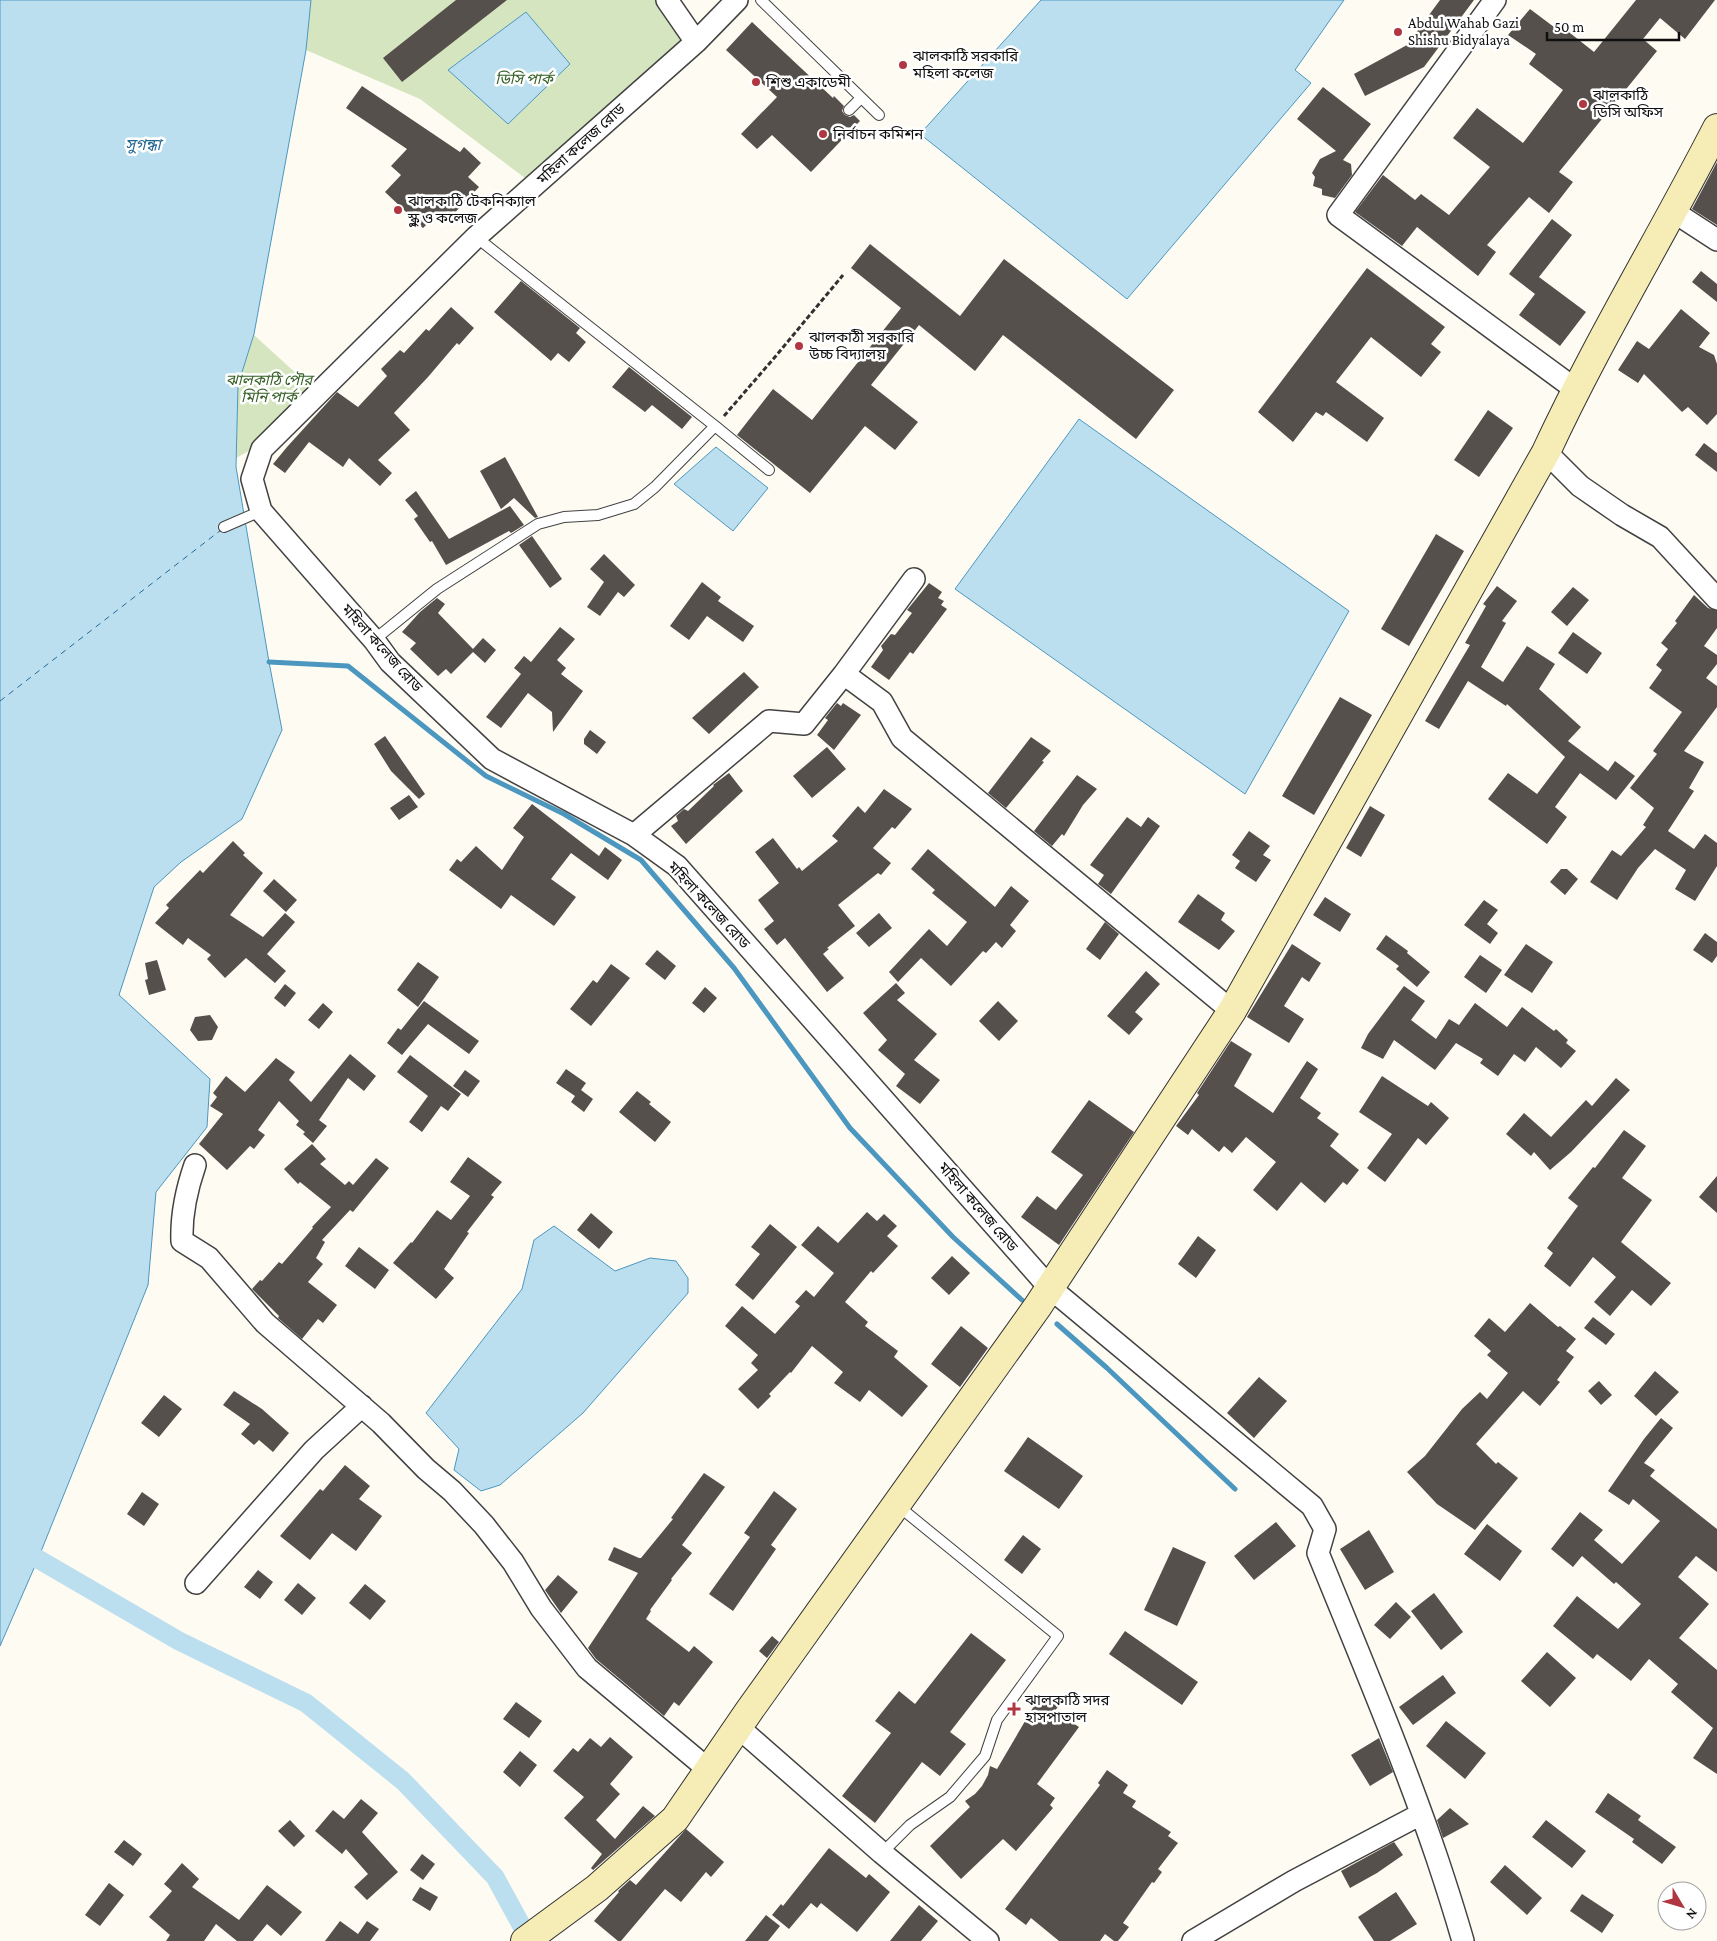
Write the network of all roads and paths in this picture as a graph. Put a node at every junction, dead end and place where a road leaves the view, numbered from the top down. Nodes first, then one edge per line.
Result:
1 (666, 0) edge
2 (737, 0) edge
3 (761, 0) edge
4 (1496, 0) edge
5 (696, 42) junction
6 (861, 98) junction
7 (849, 110) dead end
8 (879, 115) dead end
9 (1717, 128) edge
10 (1674, 212) junction
11 (476, 237) junction
12 (1717, 240) edge
13 (843, 275) dead end
14 (1575, 390) junction
15 (715, 426) junction
16 (1546, 452) junction
17 (769, 470) dead end
18 (261, 511) junction
19 (224, 527) dead end
20 (914, 579) dead end
21 (1717, 600) edge
22 (374, 640) junction
23 (844, 674) junction
24 (634, 835) junction
25 (1232, 1011) junction
26 (195, 1165) dead end
27 (1049, 1288) junction
28 (362, 1406) junction
29 (896, 1505) junction
30 (196, 1583) dead end
31 (738, 1727) junction
32 (709, 1770) junction
33 (1421, 1814) junction
34 (882, 1854) junction
35 (525, 1941) edge
36 (988, 1941) edge
37 (1193, 1941) edge
38 (1463, 1941) edge

1 - 5 street
2 - 5 street, মহিলা কলেজ রোড
3 - 6 lane
4 - 14 street
5 - 11 street, মহিলা কলেজ রোড
6 - 7 lane
6 - 8 lane
9 - 10 main road
10 - 12 street
10 - 14 main road
11 - 15 lane
11 - 18 street, মহিলা কলেজ রোড
13 - 15 path
14 - 16 main road
15 - 17 lane
15 - 22 lane
16 - 21 street
16 - 25 main road
18 - 19 lane
18 - 22 street, মহিলা কলেজ রোড
20 - 23 street
22 - 24 street, মহিলা কলেজ রোড
23 - 24 street
23 - 25 street
24 - 27 street, মহিলা কলেজ রোড
25 - 27 main road
26 - 28 street
27 - 29 main road
27 - 33 street, মহিলা কলেজ রোড
28 - 30 street
28 - 32 street
29 - 31 main road
29 - 34 lane
31 - 32 main road
31 - 34 street
32 - 35 main road
33 - 37 street
33 - 38 street, মহিলা কলেজ রোড
34 - 36 street

